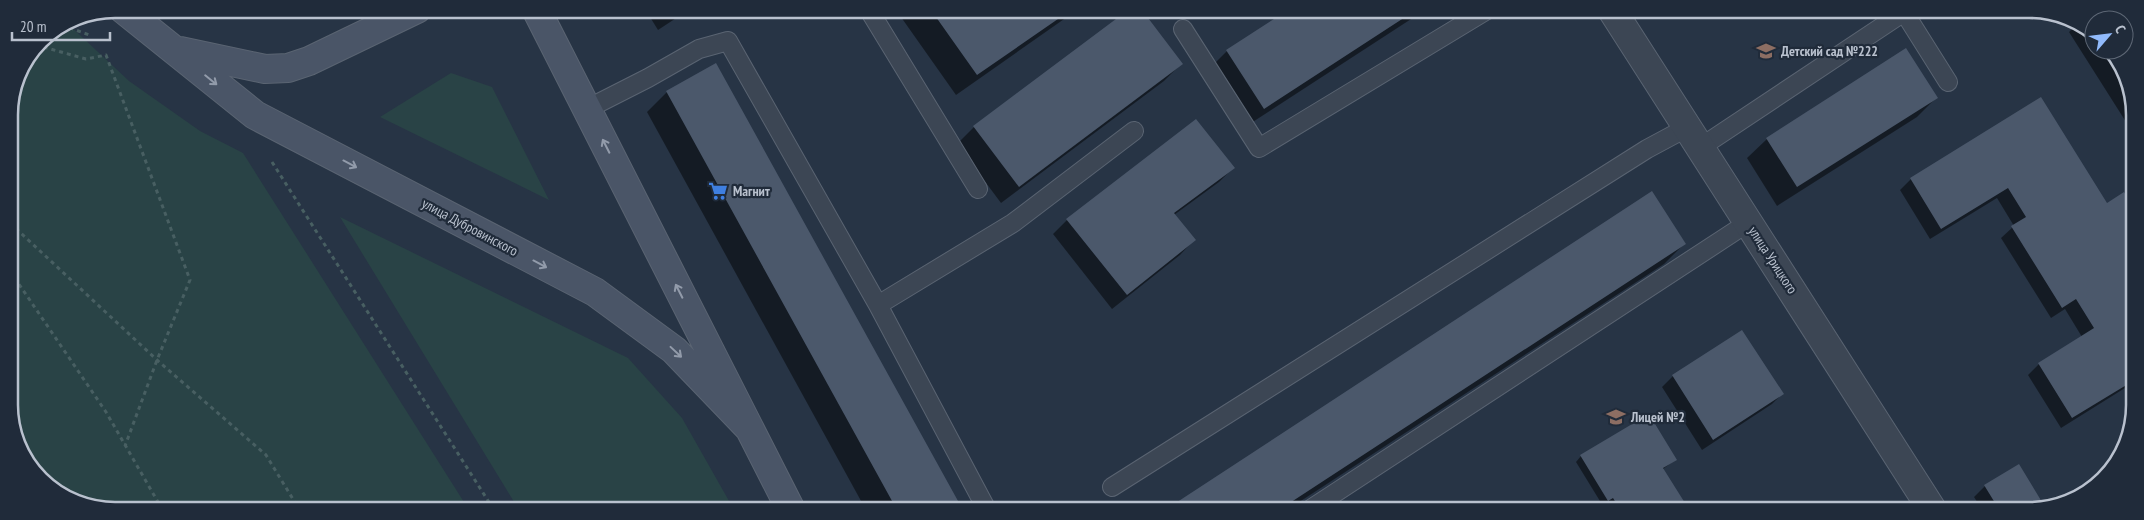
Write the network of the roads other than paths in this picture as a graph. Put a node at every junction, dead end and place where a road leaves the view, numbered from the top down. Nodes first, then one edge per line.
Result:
1 (134, 18) edge
2 (398, 18) edge
3 (541, 18) edge
4 (874, 18) edge
5 (1474, 18) edge
6 (1617, 18) edge
7 (1894, 18) edge
8 (1908, 18) edge
9 (1183, 29) dead end
10 (173, 49) junction
11 (1948, 82) dead end
12 (587, 110) junction
13 (1134, 131) dead end
14 (1694, 137) junction
15 (978, 188) dead end
16 (1749, 222) junction
17 (878, 305) junction
18 (749, 428) junction
19 (1112, 487) dead end
20 (787, 502) edge
21 (982, 502) edge
22 (1321, 502) edge
23 (1927, 502) edge

1 - 10 main road, улица Дубровинского
2 - 10 main road, улица Дубровинского
3 - 12 main road, улица Дубровинского
4 - 15 lane
5 - 9 lane
6 - 14 street, улица Урицкого
7 - 14 lane
8 - 11 lane
10 -> 18 main road, улица Дубровинского
12 - 17 lane
18 -> 12 main road, улица Дубровинского
13 - 17 lane
14 - 16 street, улица Урицкого
14 - 19 lane
16 - 22 lane
16 - 23 street, улица Урицкого
17 - 21 lane
18 - 20 main road, улица Дубровинского

